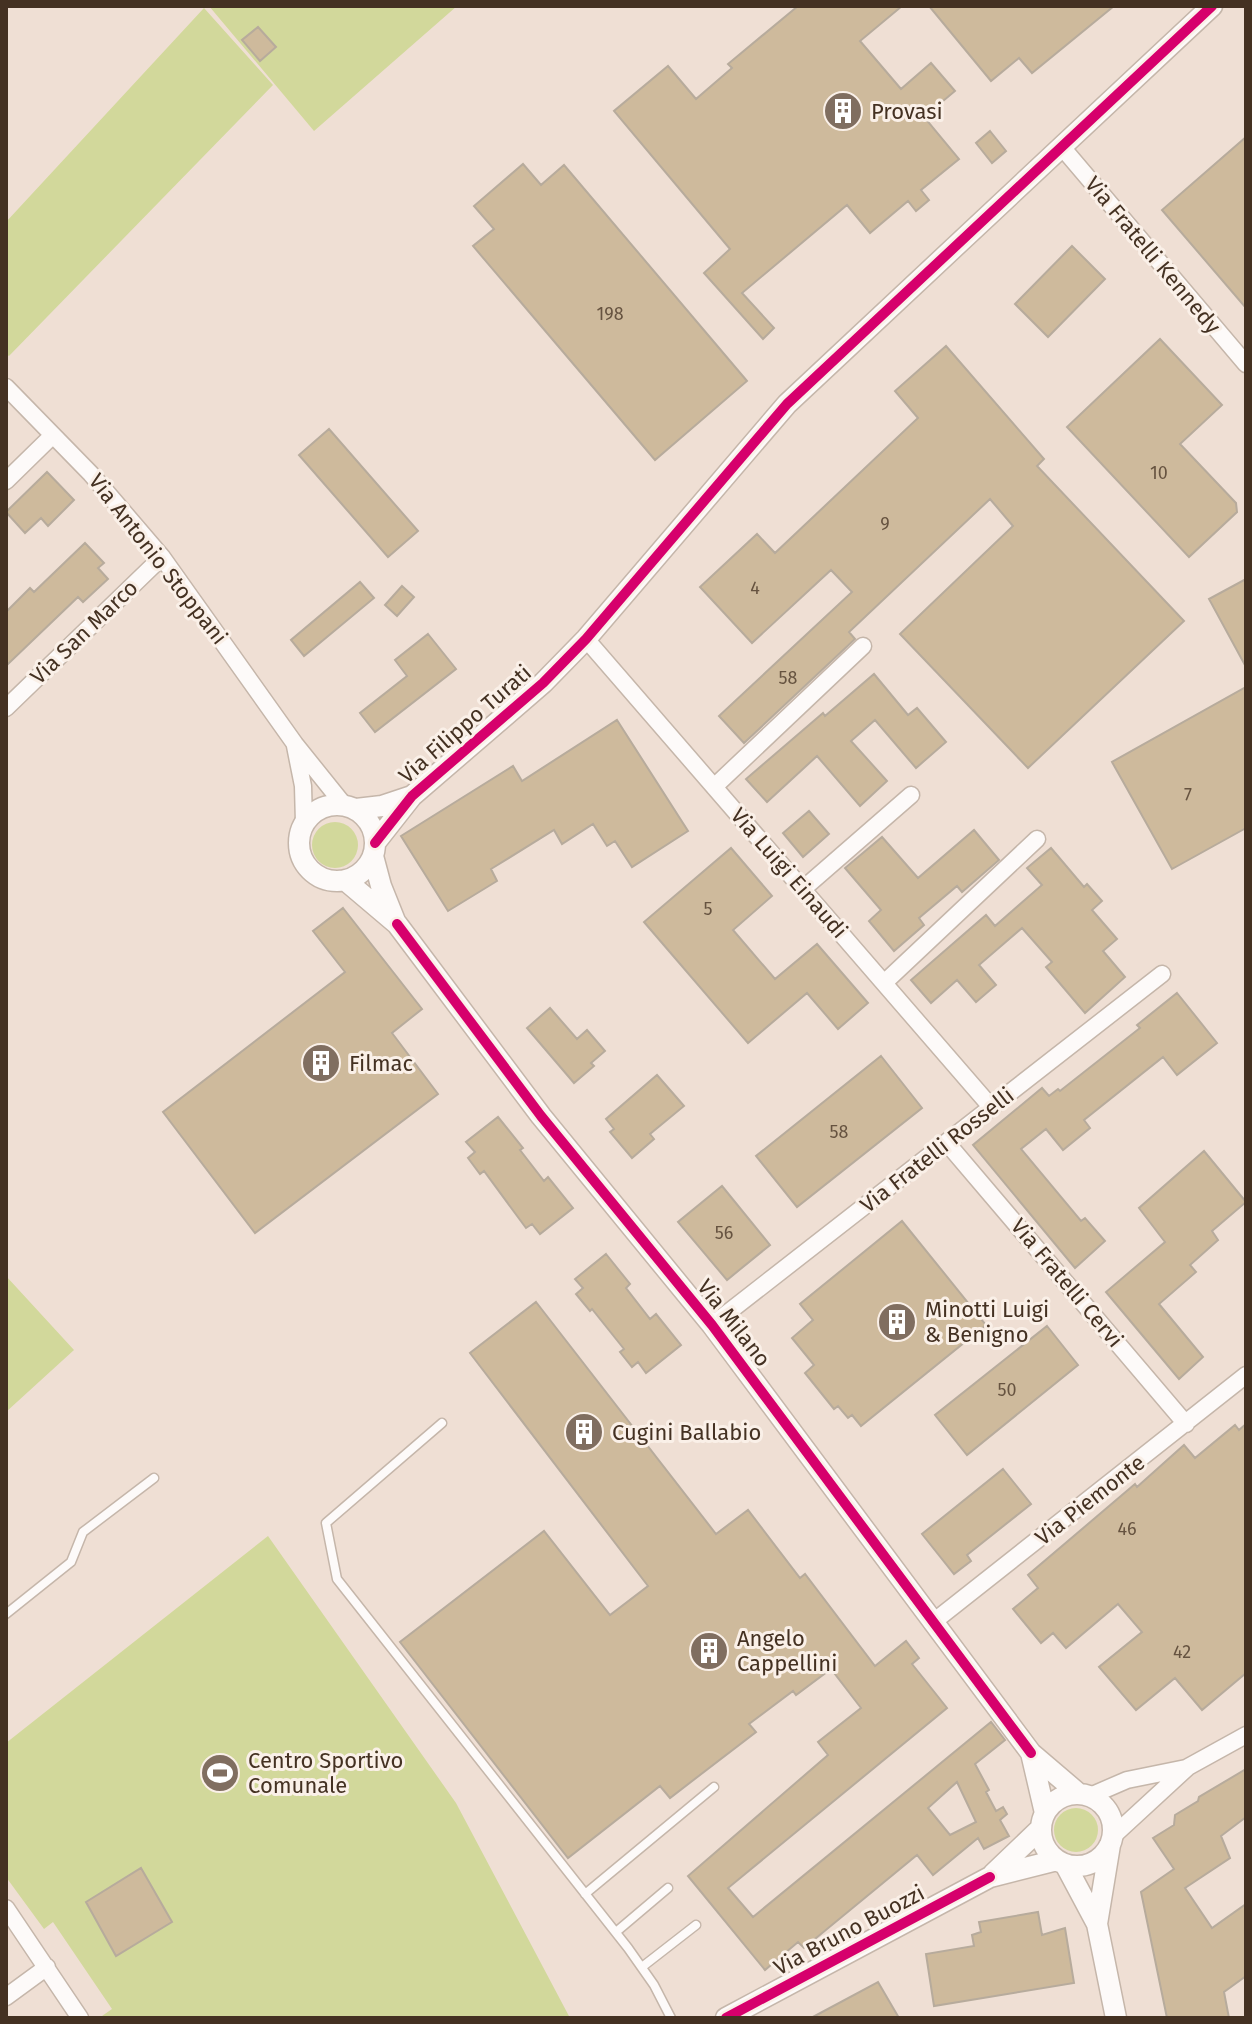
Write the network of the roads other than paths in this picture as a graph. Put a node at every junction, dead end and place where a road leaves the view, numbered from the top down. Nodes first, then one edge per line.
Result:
1 (1212, 6) edge
2 (1061, 146) junction
3 (1246, 364) edge
4 (6, 387) edge
5 (53, 435) junction
6 (6, 481) edge
7 (162, 557) junction
8 (586, 639) junction
9 (863, 646) dead end
10 (6, 708) edge
11 (295, 744) junction
12 (714, 787) junction
13 (911, 795) dead end
14 (412, 796) junction
15 (350, 807) junction
16 (304, 823) junction
17 (1037, 839) dead end
18 (374, 850) junction
19 (345, 880) junction
20 (803, 889) junction
21 (397, 924) junction
22 (1162, 974) dead end
23 (884, 983) junction
24 (992, 1108) junction
25 (947, 1143) junction
26 (712, 1325) junction
27 (1246, 1375) edge
28 (442, 1423) dead end
29 (1186, 1424) junction
30 (154, 1478) dead end
31 (6, 1614) edge
32 (932, 1623) junction
33 (1246, 1735) edge
34 (1031, 1753) junction
35 (1188, 1767) junction
36 (714, 1787) dead end
37 (1085, 1795) junction
38 (1043, 1821) junction
39 (1111, 1841) junction
40 (1061, 1862) junction
41 (990, 1877) junction
42 (668, 1888) dead end
43 (585, 1894) junction
44 (6, 1908) edge
45 (1097, 1924) junction
46 (696, 1925) dead end
47 (616, 1932) junction
48 (47, 1967) junction
49 (642, 1967) junction
50 (6, 1997) edge
51 (80, 2018) edge
52 (671, 2018) edge
53 (726, 2018) edge
54 (1116, 2018) edge

1 - 2 street, Via Filippo Turati
2 - 3 street, Via Fratelli Kennedy
2 - 8 street, Via Filippo Turati
4 - 5 street, Via Antonio Stoppani
5 - 6 street
5 - 7 street, Via Antonio Stoppani
7 - 10 street, Via San Marco
7 - 11 street, Via Antonio Stoppani
8 - 12 street, Via Luigi Einaudi
8 - 14 street, Via Filippo Turati
9 - 12 street
11 - 15 street, Via Antonio Stoppani
11 - 16 street, Via Antonio Stoppani
12 - 20 street, Via Luigi Einaudi
13 - 20 street
14 - 15 street, Via Filippo Turati
14 - 18 street, Via Filippo Turati
15 - 16 street
15 - 18 street
16 - 19 street
17 - 23 street
18 - 19 street
18 - 21 street, Via Milano
19 - 21 street, Via Milano
20 - 23 street, Via Luigi Einaudi
21 - 26 street, Via Milano
22 - 24 street, Via Fratelli Rosselli
23 - 24 street, Via Luigi Einaudi
24 - 25 street, Via Fratelli Rosselli
25 - 26 street, Via Fratelli Rosselli
25 - 29 street, Via Fratelli Cervi
26 - 32 street, Via Milano
27 - 29 street, Via Piemonte
28 - 43 lane
29 - 32 street, Via Piemonte
30 - 31 lane
32 - 34 street, Via Milano
33 - 35 street
34 - 37 street, Via Milano
34 - 38 street, Via Milano
35 - 37 street
35 - 39 street
36 - 43 lane
37 - 38 street
37 - 39 street
38 - 40 street
38 - 41 street, Via Bruno Buozzi
39 - 40 street
39 - 45 street
40 - 41 street, Via Bruno Buozzi
40 - 45 street
41 - 53 street, Via Bruno Buozzi
42 - 47 lane
43 - 47 lane
44 - 48 street
45 - 54 street
46 - 49 lane
47 - 49 lane
48 - 50 street
48 - 51 street
49 - 52 lane

